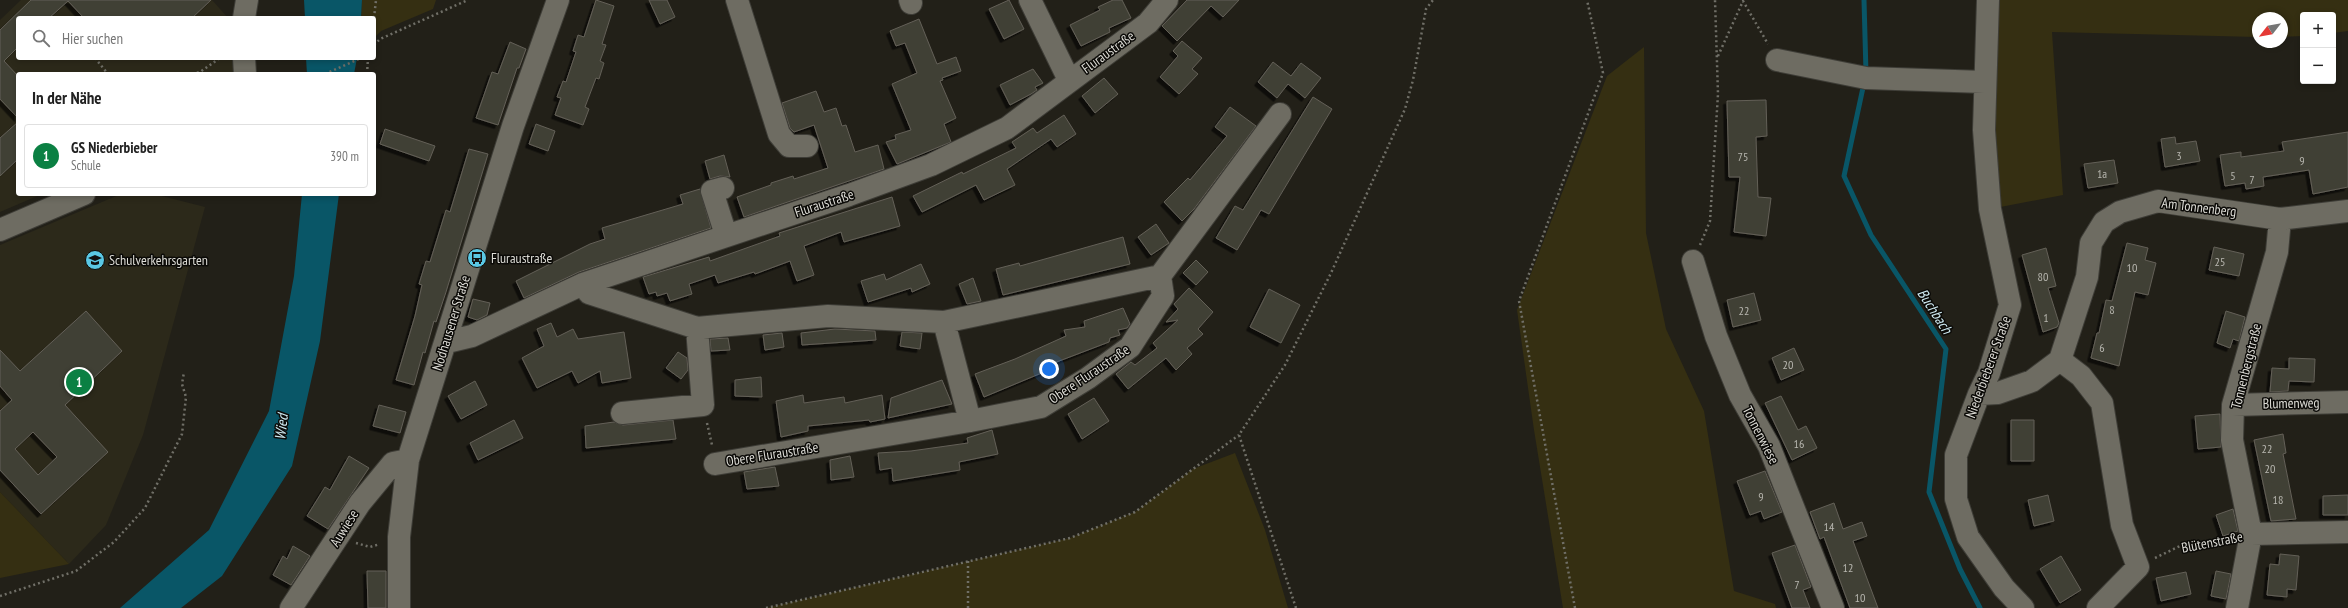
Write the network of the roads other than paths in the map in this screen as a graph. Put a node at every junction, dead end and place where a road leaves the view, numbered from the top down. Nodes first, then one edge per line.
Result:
1 (247, 0) edge
2 (558, 0) edge
3 (737, 0) edge
4 (1030, 0) edge
5 (1167, 0) edge
6 (1988, 0) edge
7 (244, 16) edge
8 (244, 60) edge
9 (1776, 60) road end
10 (245, 72) edge
11 (1069, 80) junction
12 (1984, 82) junction
13 (1280, 114) dead end
14 (808, 146) dead end
15 (723, 188) dead end
16 (79, 196) edge
17 (2348, 211) edge
18 (2280, 219) junction
19 (0, 230) edge
20 (726, 235) junction
21 (1693, 262) road end
22 (1160, 276) junction
23 (583, 284) junction
24 (944, 322) junction
25 (697, 328) junction
26 (447, 342) junction
27 (2060, 360) junction
28 (1979, 394) junction
29 (2348, 402) edge
30 (2233, 405) junction
31 (622, 413) dead end
32 (970, 421) junction
33 (408, 460) junction
34 (716, 464) road end
35 (2348, 532) edge
36 (2251, 534) junction
37 (291, 608) edge
38 (399, 608) edge
39 (1834, 608) edge
40 (2023, 608) edge
41 (2098, 608) edge
42 (2237, 608) edge

1 - 7 street
2 - 26 street, Nodhausener Straße
3 - 14 street
4 - 11 street
5 - 11 street, Fluraustraße
6 - 12 street, Niederbieberer Straße
8 - 10 street
9 - 12 street
11 - 20 street, Fluraustraße
12 - 28 street, Niederbieberer Straße
13 - 22 street
15 - 20 street
16 - 19 street
17 - 18 street, Am Tonnenberg
18 - 27 street, Am Tonnenberg
18 - 30 street, Tonnenbergstraße
20 - 23 street, Fluraustraße
21 - 39 street, Tonnenwiese
22 - 24 street
22 - 32 street, Obere Fluraustraße
23 - 25 street
23 - 26 street, Fluraustraße
24 - 25 street
24 - 32 street
25 - 31 street
26 - 33 street, Nodhausener Straße
27 - 28 street
27 - 41 street
28 - 40 street, Niederbieberer Straße
29 - 30 street, Blumenweg
30 - 36 street, Tonnenbergstraße
32 - 34 street, Obere Fluraustraße
33 - 37 street, Auwiese
33 - 38 street, Nodhausener Straße
35 - 36 street, Blütenstraße
36 - 42 street, Tonnenbergstraße

